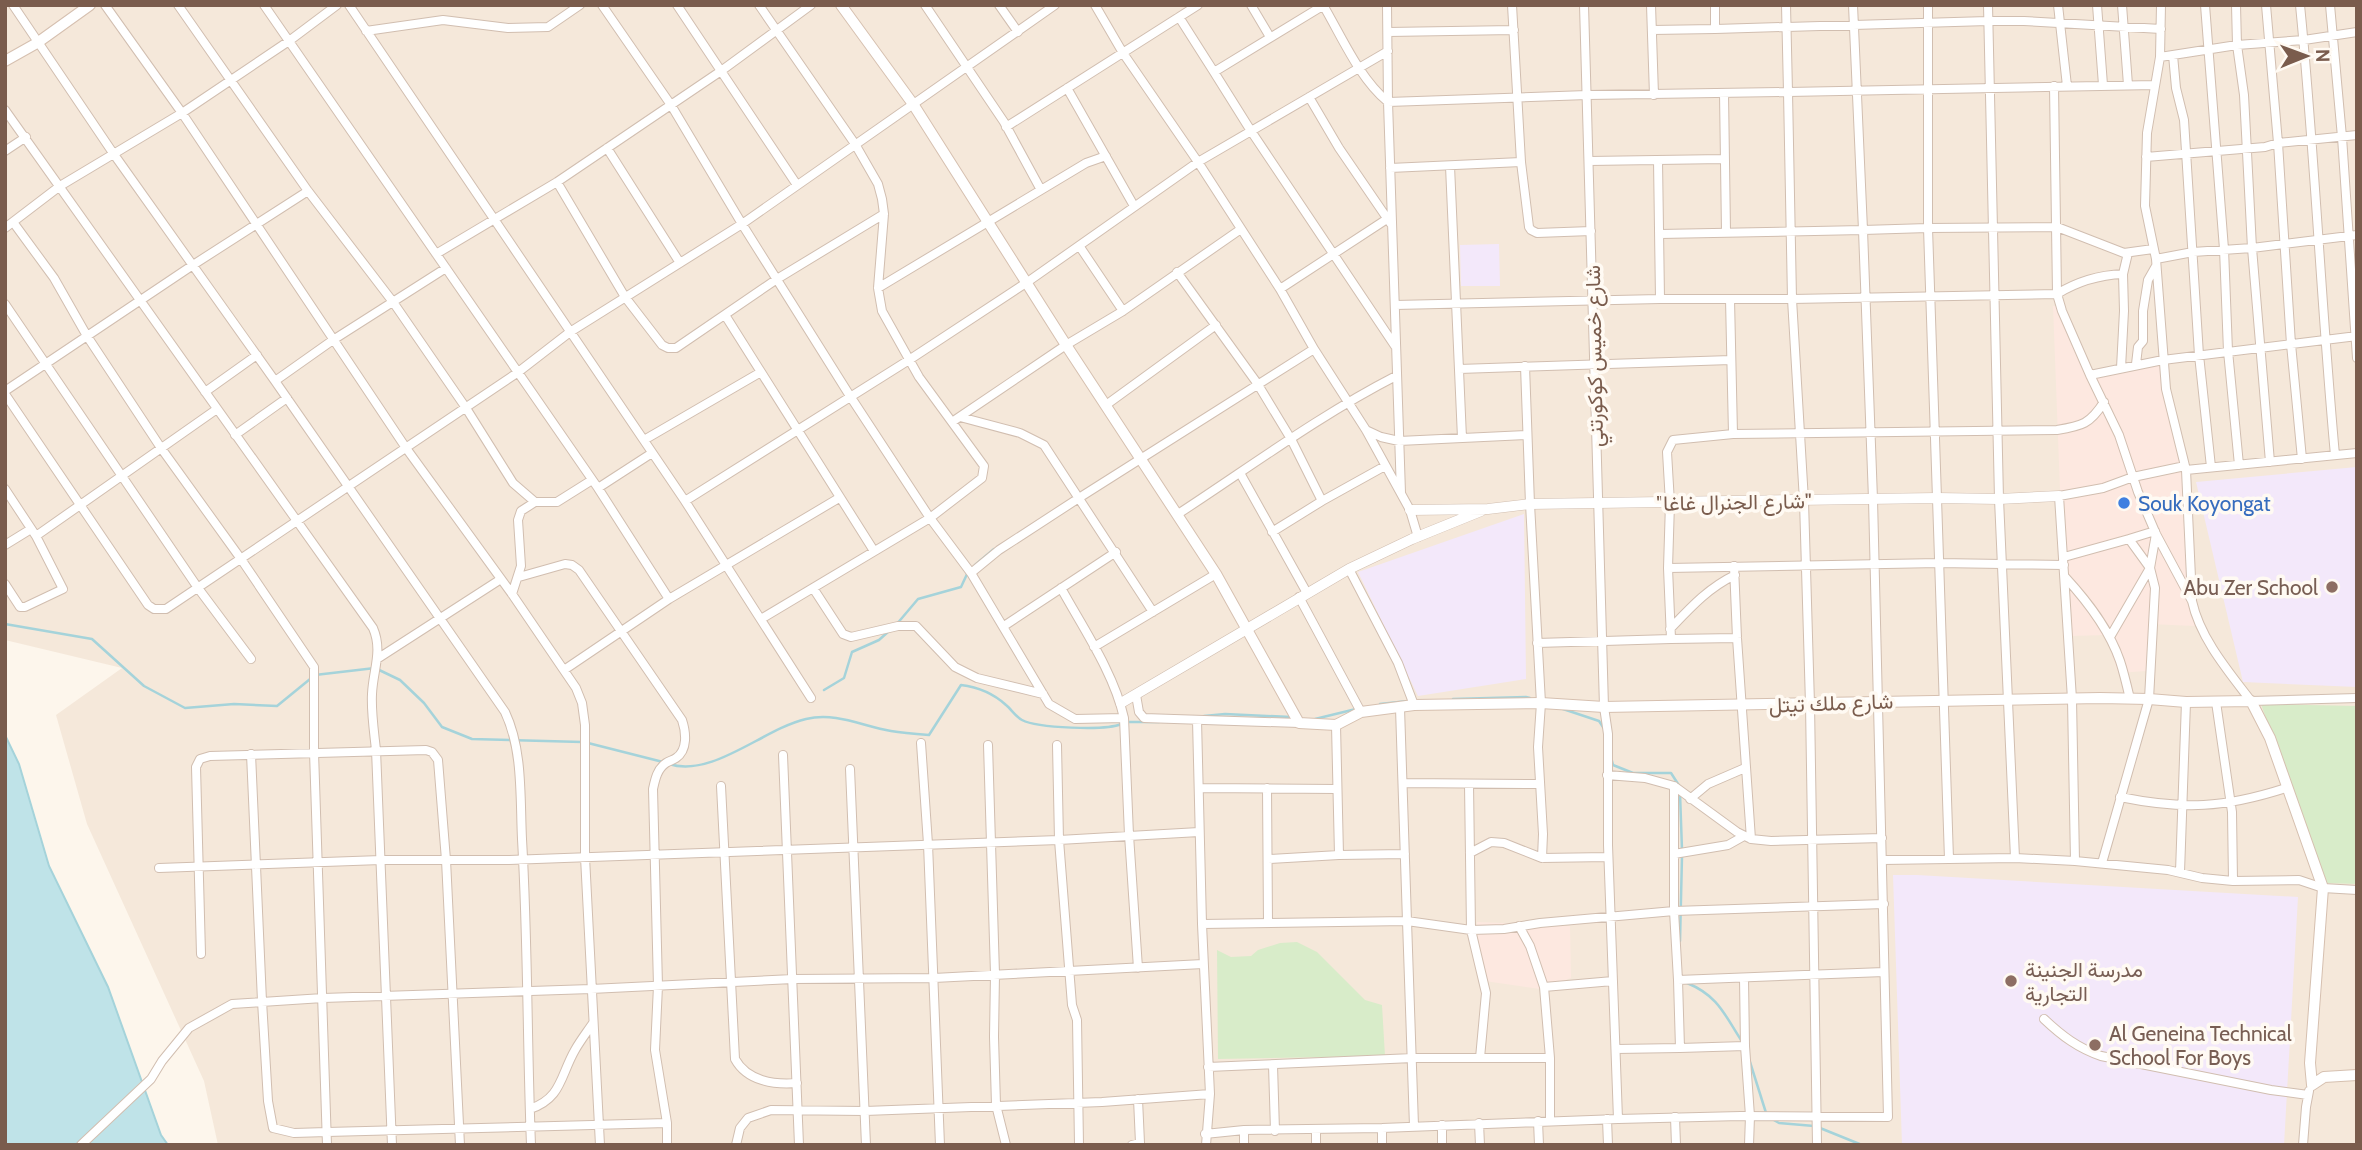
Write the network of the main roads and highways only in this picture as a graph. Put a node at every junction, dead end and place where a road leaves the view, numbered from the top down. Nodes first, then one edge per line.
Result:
1 (90, 5) edge
2 (841, 5) edge
3 (5, 61) edge
4 (2357, 1074) edge

1 - 3 main road
2 - 4 main road, شارع ملك تيتل

